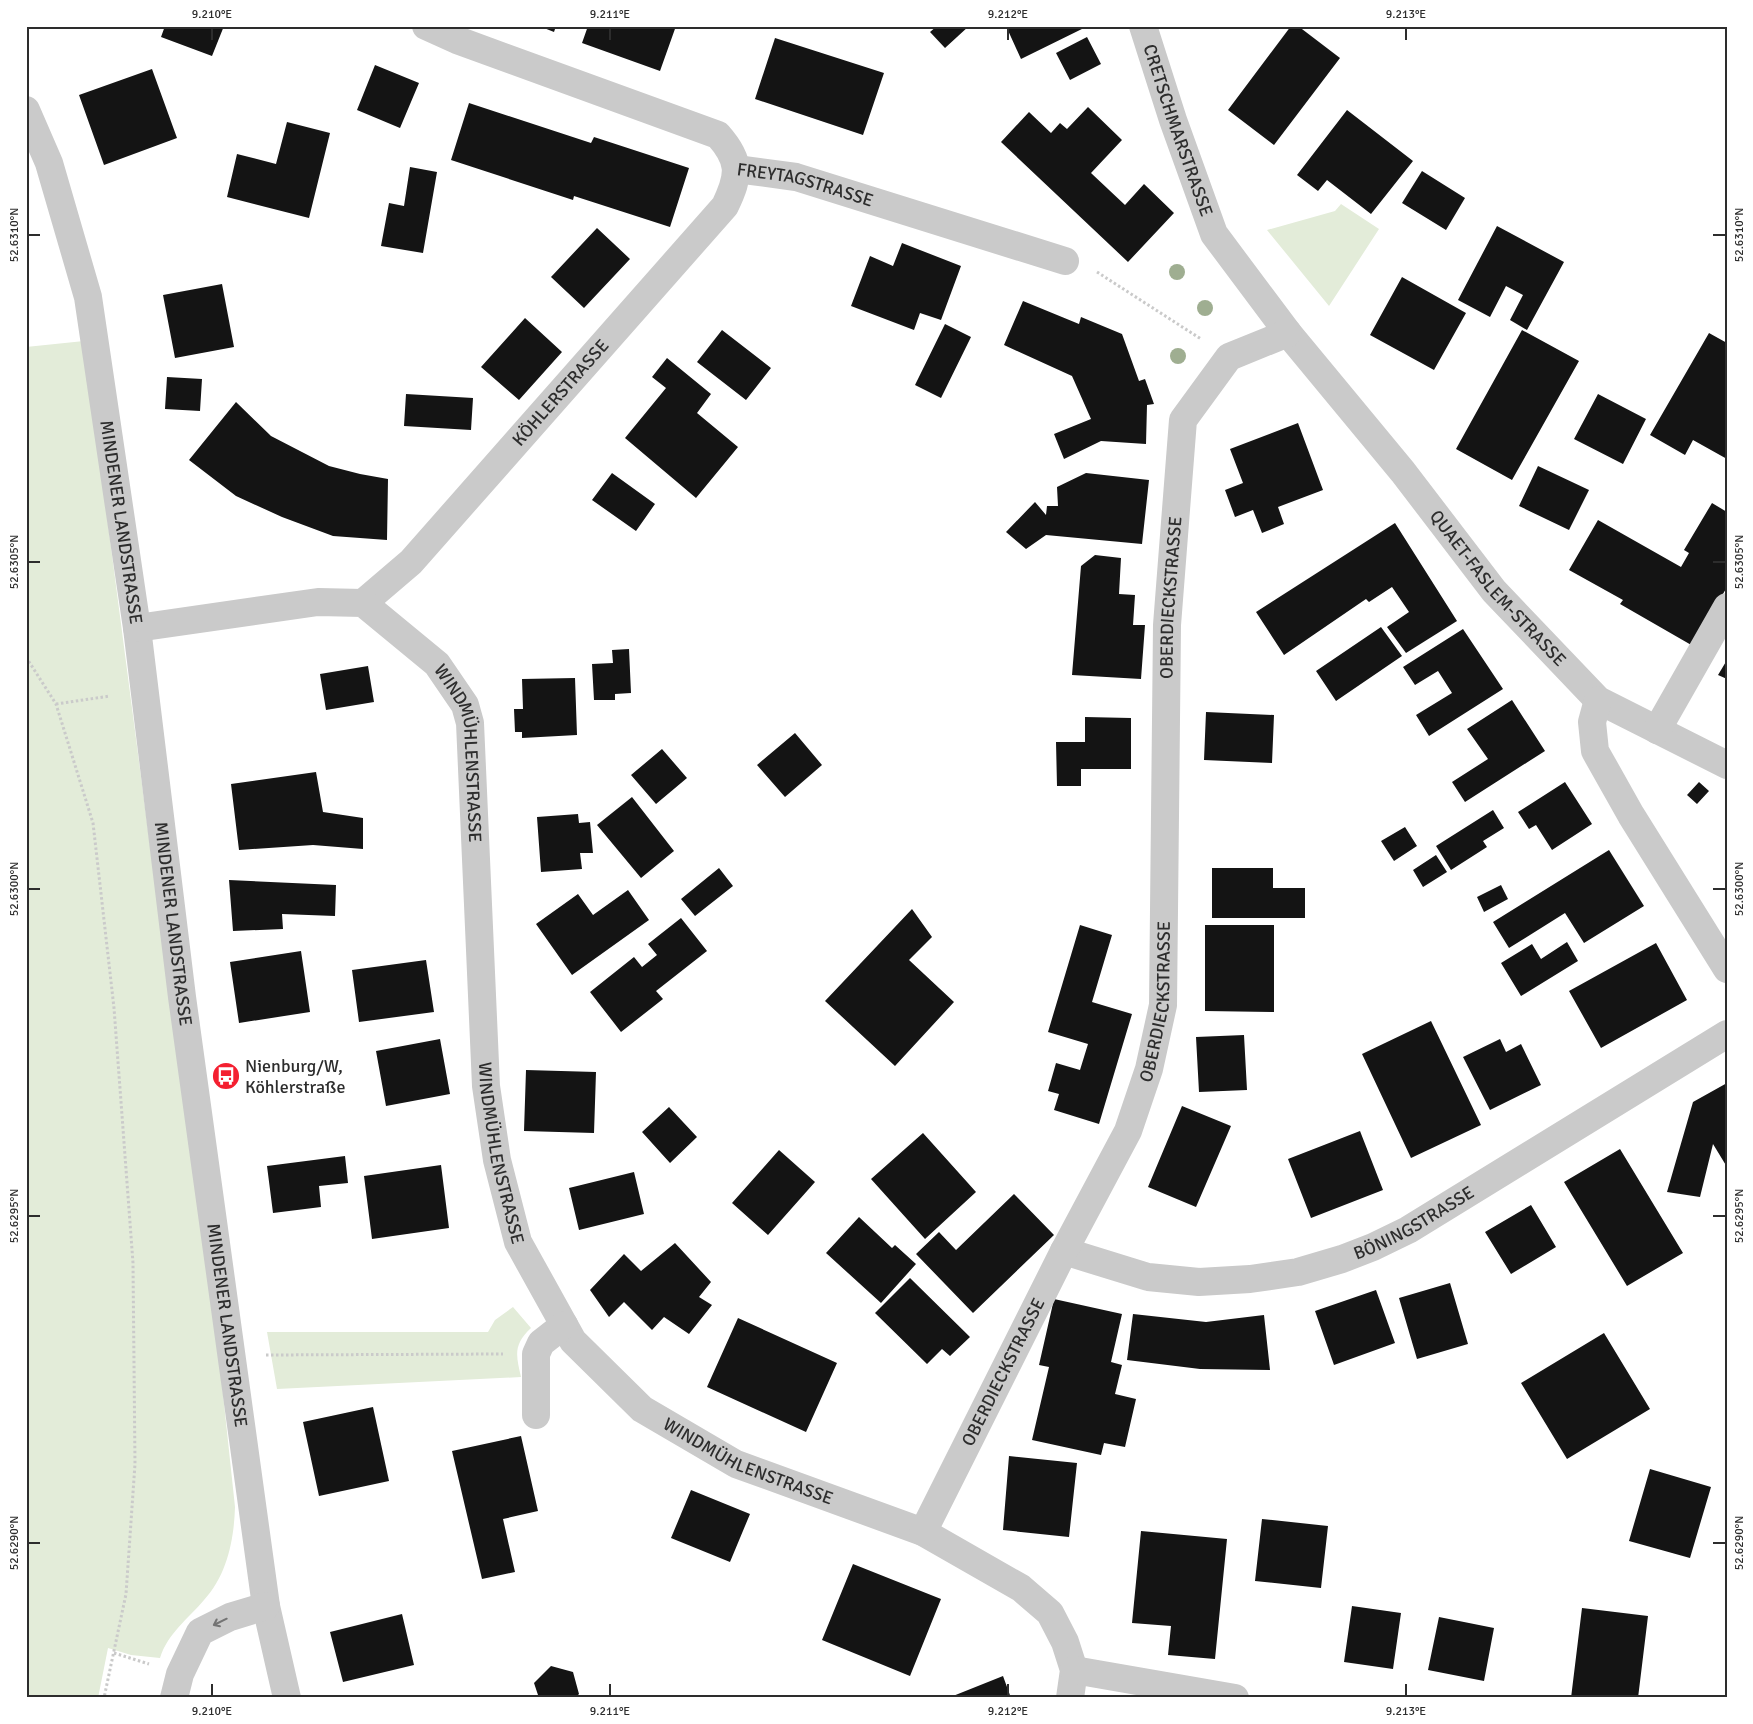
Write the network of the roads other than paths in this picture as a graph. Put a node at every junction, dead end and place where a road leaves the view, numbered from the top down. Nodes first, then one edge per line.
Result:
1 (426, 26) edge
2 (1142, 26) edge
3 (26, 110) edge
4 (736, 169) junction
5 (1065, 261) road end
6 (1288, 333) junction
7 (363, 603) junction
8 (1727, 608) edge
9 (138, 628) junction
10 (1598, 700) junction
11 (1657, 730) junction
12 (1727, 765) edge
13 (1727, 970) edge
14 (1727, 1034) edge
15 (1064, 1251) junction
16 (564, 1325) junction
17 (536, 1415) dead end
18 (923, 1532) junction
19 (266, 1606) junction
20 (1074, 1670) junction
21 (174, 1698) edge
22 (286, 1698) edge
23 (1070, 1698) edge
24 (1235, 1698) edge

1 - 4 street, FREYTAGSTRASSE
2 - 6 street, CRETSCHMARSTRASSE
3 - 9 street, MINDENER LANDSTRASSE
4 - 5 street, FREYTAGSTRASSE
4 - 7 street, KÖHLERSTRASSE
6 - 10 street, QUAET-FASLEM-STRASSE
6 - 15 street, OBERDIECKSTRASSE
7 - 9 street
7 - 16 street, WINDMÜHLENSTRASSE
8 - 11 street
9 - 19 street, MINDENER LANDSTRASSE
10 - 11 street, QUAET-FASLEM-STRASSE
10 - 13 street
11 - 12 street, QUAET-FASLEM-STRASSE
14 - 15 street, BÖNINGSTRASSE
15 - 18 street, OBERDIECKSTRASSE
16 - 17 street
16 - 18 street, WINDMÜHLENSTRASSE
18 - 20 street, WINDMÜHLENSTRASSE
19 -> 21 street
19 - 22 street, MINDENER LANDSTRASSE
20 - 23 street
20 - 24 street

